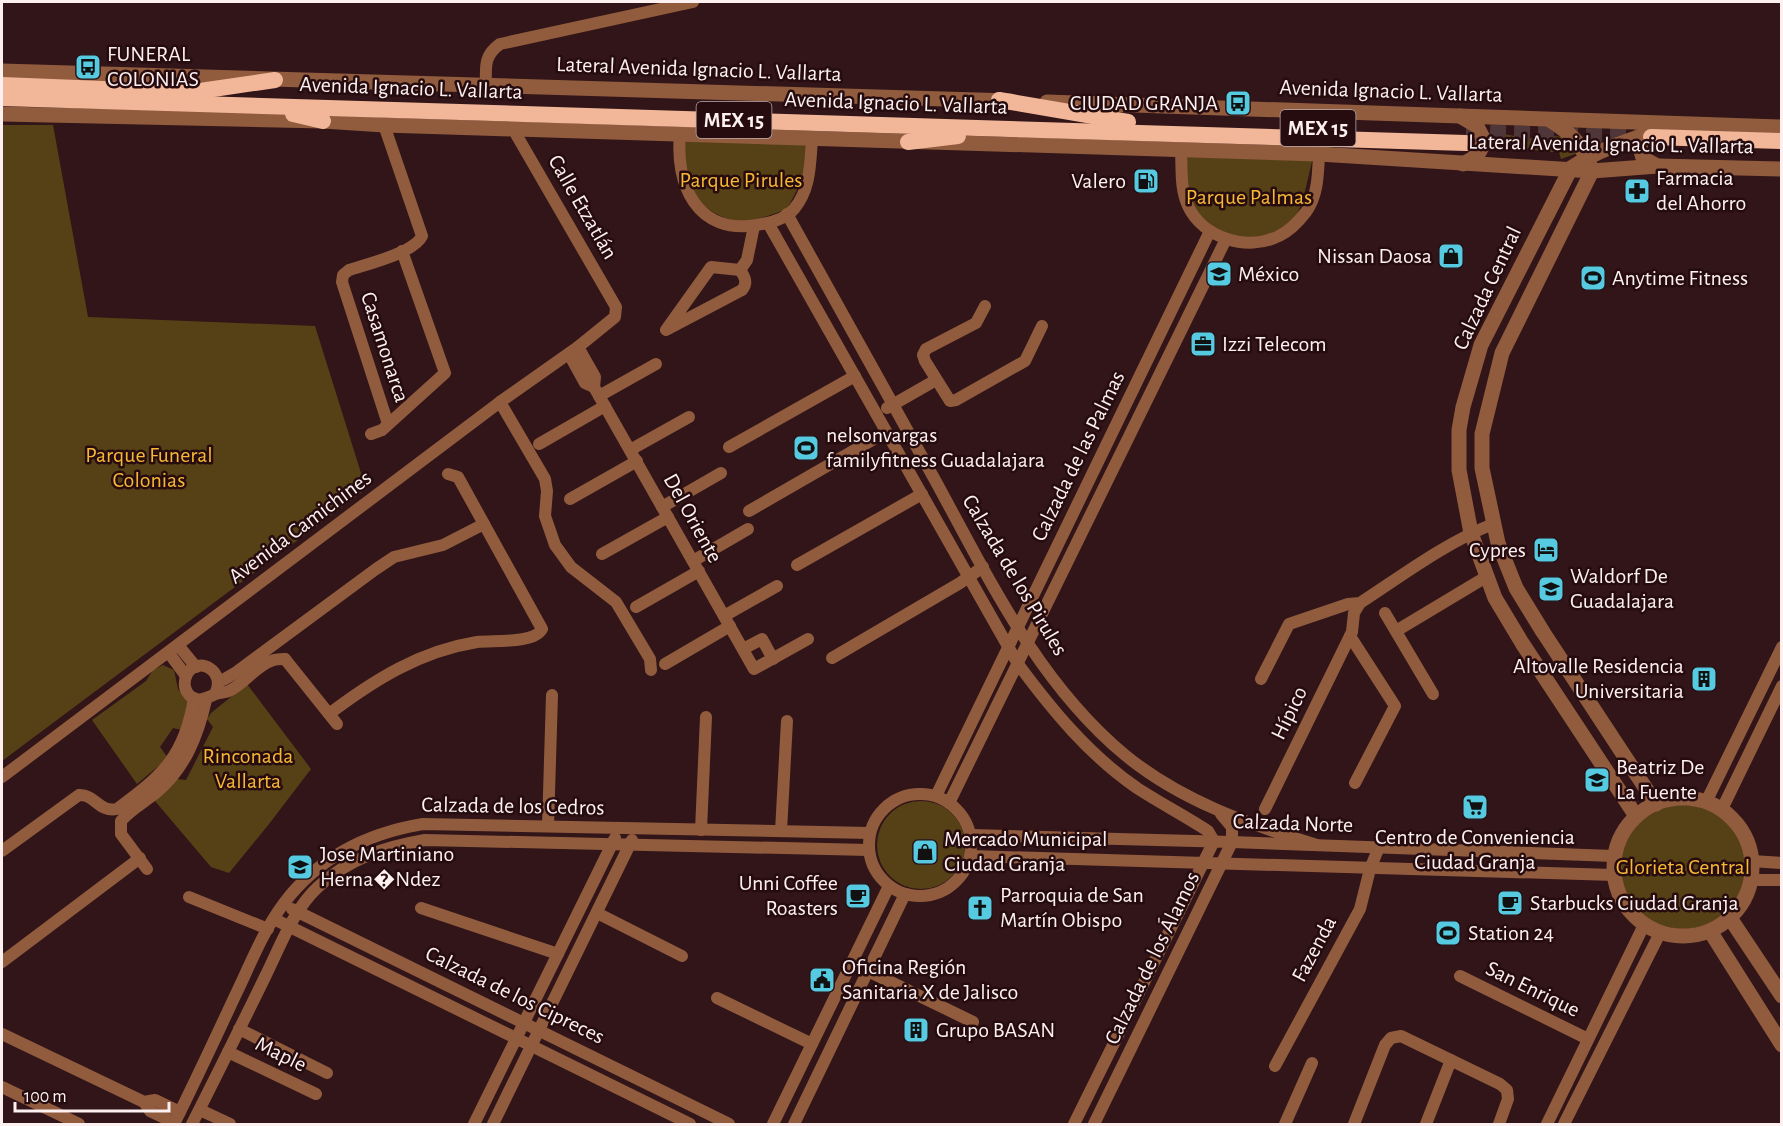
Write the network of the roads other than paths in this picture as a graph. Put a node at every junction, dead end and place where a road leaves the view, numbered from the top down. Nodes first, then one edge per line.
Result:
1 (693, 2) edge
2 (2, 71) edge
3 (275, 80) junction
4 (2, 85) edge
5 (486, 86) junction
6 (193, 92) junction
7 (2, 98) edge
8 (999, 100) junction
9 (257, 105) junction
10 (2, 114) edge
11 (1549, 119) junction
12 (323, 121) junction
13 (1128, 122) junction
14 (1680, 124) junction
15 (384, 125) junction
16 (1782, 127) edge
17 (513, 129) junction
18 (1014, 129) junction
19 (1464, 130) junction
20 (680, 134) junction
21 (812, 139) junction
22 (1648, 140) junction
23 (1782, 141) edge
24 (908, 142) junction
25 (1181, 151) junction
26 (1782, 152) edge
27 (1319, 154) junction
28 (1463, 164) junction
29 (1589, 164) junction
30 (1658, 166) junction
31 (1571, 168) junction
32 (1782, 170) edge
33 (787, 214) junction
34 (768, 223) junction
35 (754, 226) junction
36 (1210, 231) junction
37 (1226, 239) junction
38 (402, 251) junction
39 (740, 270) junction
40 (985, 306) dead end
41 (616, 307) joint
42 (1042, 326) dead end
43 (573, 351) junction
44 (656, 364) dead end
45 (855, 376) junction
46 (936, 380) junction
47 (600, 396) junction
48 (500, 402) junction
49 (893, 404) junction
50 (1463, 408) junction
51 (1487, 412) junction
52 (876, 414) junction
53 (689, 417) dead end
54 (388, 424) junction
55 (886, 432) junction
56 (371, 434) dead end
57 (1111, 435) junction
58 (1127, 443) junction
59 (539, 444) dead end
60 (729, 447) dead end
61 (630, 450) junction
62 (637, 461) junction
63 (721, 473) dead end
64 (448, 474) dead end
65 (922, 494) junction
66 (570, 500) dead end
67 (749, 511) dead end
68 (665, 512) junction
69 (484, 524) junction
70 (1493, 524) junction
71 (748, 529) dead end
72 (1471, 532) junction
73 (602, 554) dead end
74 (796, 565) dead end
75 (696, 566) junction
76 (983, 567) junction
77 (969, 577) junction
78 (1486, 577) junction
79 (777, 586) dead end
80 (1360, 603) junction
81 (636, 607) dead end
82 (1385, 613) dead end
83 (727, 621) junction
84 (1018, 627) junction
85 (1396, 631) junction
86 (1350, 636) junction
87 (808, 639) dead end
88 (282, 640) junction
89 (1029, 643) junction
90 (1009, 647) junction
91 (1782, 647) edge
92 (173, 649) junction
93 (743, 650) junction
94 (773, 658) junction
95 (832, 658) dead end
96 (285, 659) junction
97 (665, 664) dead end
98 (1018, 664) junction
99 (196, 667) junction
100 (252, 667) junction
101 (651, 669) dead end
102 (186, 676) junction
103 (1261, 679) dead end
104 (218, 680) junction
105 (1782, 686) edge
106 (1433, 694) dead end
107 (552, 695) dead end
108 (205, 697) junction
109 (706, 717) dead end
110 (787, 721) dead end
111 (2, 777) edge
112 (1355, 783) dead end
113 (936, 796) junction
114 (139, 799) junction
115 (1706, 802) junction
116 (950, 803) junction
117 (1656, 804) junction
118 (1265, 809) dead end
119 (1722, 809) junction
120 (1218, 812) junction
121 (1636, 816) junction
122 (548, 826) junction
123 (565, 826) junction
124 (620, 828) junction
125 (637, 828) junction
126 (701, 830) junction
127 (781, 831) junction
128 (870, 833) junction
129 (971, 835) junction
130 (1214, 841) junction
131 (1232, 842) junction
132 (567, 843) junction
133 (612, 844) junction
134 (629, 845) junction
135 (1317, 845) junction
136 (1379, 847) junction
137 (869, 850) junction
138 (2, 851) edge
139 (970, 856) junction
140 (1614, 856) junction
141 (1752, 861) junction
142 (1204, 862) junction
143 (1222, 862) junction
144 (1782, 863) edge
145 (1370, 869) junction
146 (1614, 875) junction
147 (1751, 880) junction
148 (1782, 880) edge
149 (889, 886) junction
150 (905, 894) junction
151 (189, 897) dead end
152 (283, 904) junction
153 (422, 908) dead end
154 (298, 912) junction
155 (597, 913) junction
156 (1730, 918) junction
157 (271, 924) junction
158 (1644, 925) junction
159 (290, 927) junction
160 (1710, 931) junction
161 (1660, 933) junction
162 (568, 934) junction
163 (583, 941) junction
164 (558, 954) junction
165 (682, 956) dead end
166 (2, 962) edge
167 (868, 971) junction
168 (1460, 976) dead end
169 (1777, 989) edge
170 (1752, 997) junction
171 (717, 998) dead end
172 (1598, 1018) junction
173 (524, 1023) junction
174 (973, 1023) dead end
175 (1614, 1026) junction
176 (239, 1029) junction
177 (539, 1030) junction
178 (2, 1034) edge
179 (516, 1039) junction
180 (1588, 1039) junction
181 (812, 1044) junction
182 (1782, 1045) edge
183 (531, 1047) junction
184 (228, 1052) junction
185 (1451, 1060) junction
186 (1312, 1063) dead end
187 (1275, 1066) dead end
188 (1102, 1067) junction
189 (327, 1073) dead end
190 (1119, 1073) junction
191 (194, 1081) junction
192 (2, 1087) edge
193 (210, 1088) junction
194 (316, 1094) dead end
195 (200, 1110) junction
196 (176, 1120) edge
197 (79, 1125) edge
198 (192, 1125) edge
199 (230, 1125) edge
200 (474, 1125) edge
201 (493, 1125) edge
202 (690, 1125) edge
203 (729, 1125) edge
204 (773, 1125) edge
205 (794, 1125) edge
206 (1074, 1125) edge
207 (1094, 1125) edge
208 (1285, 1125) edge
209 (1354, 1125) edge
210 (1426, 1125) edge
211 (1498, 1125) edge
212 (1546, 1125) edge
213 (1564, 1125) edge

1 - 5 street
2 - 3 street, Lateral Avenida Ignacio L. Vallarta
3 - 5 street, Lateral Avenida Ignacio L. Vallarta
3 - 6 highway
4 - 6 highway, Avenida Ignacio L. Vallarta / MEX 15
5 - 8 street, Lateral Avenida Ignacio L. Vallarta
6 - 13 highway, Avenida Ignacio L. Vallarta / MEX 15
7 - 9 highway, Avenida Ignacio L. Vallarta / MEX 15
8 - 13 highway
8 - 19 street, Avenida Ignacio L. Vallarta
9 - 12 highway
9 - 18 highway, Avenida Ignacio L. Vallarta / MEX 15
10 - 12 street, Lateral Avenida Ignacio L. Vallarta
11 - 14 street, Avenida Ignacio L. Vallarta
11 - 19 street, Avenida Ignacio L. Vallarta
11 - 29 street
12 - 15 street, Lateral Avenida Ignacio L. Vallarta
13 - 19 highway, Avenida Ignacio L. Vallarta / MEX 15
14 - 16 street, Avenida Ignacio L. Vallarta
14 - 22 street
15 - 17 street, Lateral Avenida Ignacio L. Vallarta
15 - 38 street, Casamonarca
17 - 20 street, Lateral Avenida Ignacio L. Vallarta
17 - 41 street, Calle Etzatlán
18 - 19 highway, Avenida Ignacio L. Vallarta / MEX 15
18 - 24 highway
19 - 28 street
20 - 21 street, Lateral Avenida Ignacio L. Vallarta
20 - 35 street
21 - 24 street, Lateral Avenida Ignacio L. Vallarta
21 - 33 street
22 - 23 highway
22 - 26 highway
22 - 29 street
22 - 30 street
24 - 25 street, Lateral Avenida Ignacio L. Vallarta
25 - 27 street, Lateral Avenida Ignacio L. Vallarta
25 - 36 street
27 - 28 street, Lateral Avenida Ignacio L. Vallarta
27 - 37 street
28 - 31 street, Lateral Avenida Ignacio L. Vallarta
29 - 30 street, Lateral Avenida Ignacio L. Vallarta
29 - 31 street, Lateral Avenida Ignacio L. Vallarta
29 - 51 street, Calzada Central
30 - 32 street, Lateral Avenida Ignacio L. Vallarta
31 - 50 street, Calzada Central
33 - 34 street
33 - 49 street, Calzada de los Pirules
34 - 35 street
34 - 45 street, Calzada de los Pirules
35 - 39 street
36 - 37 street
36 - 57 street, Calzada de las Palmas
37 - 58 street, Calzada de las Palmas
38 - 54 street, Casamonarca
38 - 54 street, Casamonarca
39 - 39 street
40 - 46 street
41 - 43 street, Avenida Camichines
42 - 46 street
43 - 47 street, Del Oriente
43 - 48 street, Avenida Camichines
44 - 47 street
45 - 52 street, Calzada de los Pirules
45 - 60 street
46 - 49 street
47 - 59 street
47 - 61 street, Del Oriente
48 - 92 street, Avenida Camichines
48 - 101 street
49 - 52 street
49 - 76 street, Calzada de los Pirules
50 - 51 street
50 - 72 street, Calzada Central
51 - 70 street, Calzada Central
52 - 55 street, Calzada de los Pirules
53 - 61 street
54 - 56 street, Casamonarca
55 - 65 street, Calzada de los Pirules
55 - 67 street
57 - 58 street
57 - 84 street, Calzada de las Palmas
58 - 89 street, Calzada de las Palmas
61 - 62 street, Del Oriente
62 - 66 street
62 - 68 street, Del Oriente
63 - 68 street
64 - 69 street
65 - 74 street
65 - 77 street, Calzada de los Pirules
68 - 73 street
68 - 75 street, Del Oriente
69 - 88 street
69 - 96 street
70 - 72 street, Hípico
70 - 117 street, Calzada Central
71 - 75 street
72 - 78 street, Calzada Central
72 - 80 street, Hípico
75 - 81 street
75 - 83 street, Del Oriente
76 - 77 street
76 - 84 street, Calzada de los Pirules
77 - 90 street, Calzada de los Pirules
77 - 95 street
78 - 85 street
78 - 121 street, Calzada Central
79 - 83 street
80 - 86 street, Hípico
80 - 103 street, Hípico
82 - 85 street
83 - 93 street, Del Oriente
83 - 97 street
84 - 89 street, Calzada de los Pirules
84 - 90 street, Calzada de las Palmas
85 - 106 street
86 - 112 street
86 - 118 street, Hípico
87 - 94 street
88 - 96 street
88 - 100 street
89 - 98 street, Calzada de las Palmas
89 - 120 street, Calzada de los Pirules
90 - 98 street, Calzada de los Pirules
90 - 113 street, Calzada de las Palmas
91 - 115 street
92 - 99 street
92 - 102 street
92 - 111 street, Avenida Camichines
93 - 94 street
93 - 94 street, Del Oriente
96 - 100 street
98 - 116 street, Calzada de las Palmas
98 - 130 street, Calzada de los Pirules
99 - 102 street
99 - 104 street
100 - 104 street
100 - 108 street
102 - 108 street
104 - 108 street
105 - 119 street
107 - 122 street
108 - 114 street
109 - 126 street
110 - 127 street
113 - 116 street
113 - 128 street
114 - 138 street
114 - 166 street
115 - 117 street
115 - 119 street
116 - 129 street
117 - 121 street
119 - 141 street
120 - 131 street
120 - 135 street, Calzada de los Pirules
121 - 140 street
122 - 123 street, Calzada de los Cedros
122 - 152 street, Calzada de los Cedros
123 - 124 street, Calzada de los Cedros
123 - 132 street
124 - 125 street, Calzada de los Cedros
124 - 133 street
125 - 126 street, Calzada de los Cedros
125 - 134 street
126 - 127 street, Calzada de los Cedros
127 - 128 street, Calzada de los Cedros
128 - 137 street
129 - 130 street, Calzada Norte
129 - 139 street
130 - 131 street, Calzada Norte
130 - 142 street, Calzada de los Álamos
131 - 135 street, Calzada Norte
131 - 143 street, Calzada de los Álamos
132 - 133 street, Calzada de los Cedros
132 - 154 street, Calzada de los Cedros
133 - 134 street, Calzada de los Cedros
133 - 162 street
134 - 137 street, Calzada de los Cedros
134 - 155 street
135 - 136 street, Calzada Norte
136 - 140 street, Calzada Norte
136 - 145 street, Fazenda
137 - 149 street
139 - 142 street, Calzada Norte
139 - 150 street
140 - 146 street
141 - 144 street
141 - 147 street
142 - 143 street, Calzada Norte
142 - 188 street, Calzada de los Álamos
143 - 145 street, Calzada Norte
143 - 190 street, Calzada de los Álamos
145 - 146 street, Calzada Norte
145 - 187 street, Fazenda
146 - 158 street
147 - 148 street
147 - 156 street
149 - 150 street
149 - 181 street
150 - 167 street
151 - 157 street, Calzada de los Cipreces
152 - 154 street, Calzada de los Cipreces
152 - 157 street, Calzada de los Cedros
153 - 164 street
154 - 159 street, Calzada de los Cedros
154 - 173 street, Calzada de los Cipreces
155 - 163 street
155 - 165 street
156 - 160 street
156 - 169 street
157 - 159 street, Calzada de los Cipreces
157 - 191 street, Calzada de los Cedros
158 - 161 street
158 - 172 street
159 - 176 street, Calzada de los Cedros
159 - 179 street, Calzada de los Cipreces
160 - 161 street
160 - 170 street
161 - 175 street
162 - 163 street
162 - 164 street
163 - 177 street
164 - 173 street
167 - 174 street
167 - 205 street
168 - 180 street, San Enrique
169 - 170 street
170 - 182 street
171 - 181 street
172 - 175 street
172 - 180 street
173 - 177 street, Calzada de los Cipreces
173 - 179 street
175 - 213 street
176 - 184 street, Calzada de los Cedros
176 - 189 street
177 - 183 street
177 - 203 street, Calzada de los Cipreces
178 - 196 street
179 - 183 street, Calzada de los Cipreces
179 - 200 street
180 - 212 street
181 - 204 street
183 - 201 street
183 - 202 street, Calzada de los Cipreces
184 - 193 street, Calzada de los Cedros
184 - 194 street, Maple
185 - 209 street
185 - 210 street
185 - 211 street
186 - 208 street
188 - 190 street
188 - 206 street, Calzada de los Álamos
190 - 207 street, Calzada de los Álamos
191 - 193 street
191 - 196 street, Calzada de los Cedros
192 - 197 street
193 - 195 street, Calzada de los Cedros
195 - 198 street, Calzada de los Cedros
195 - 199 street

